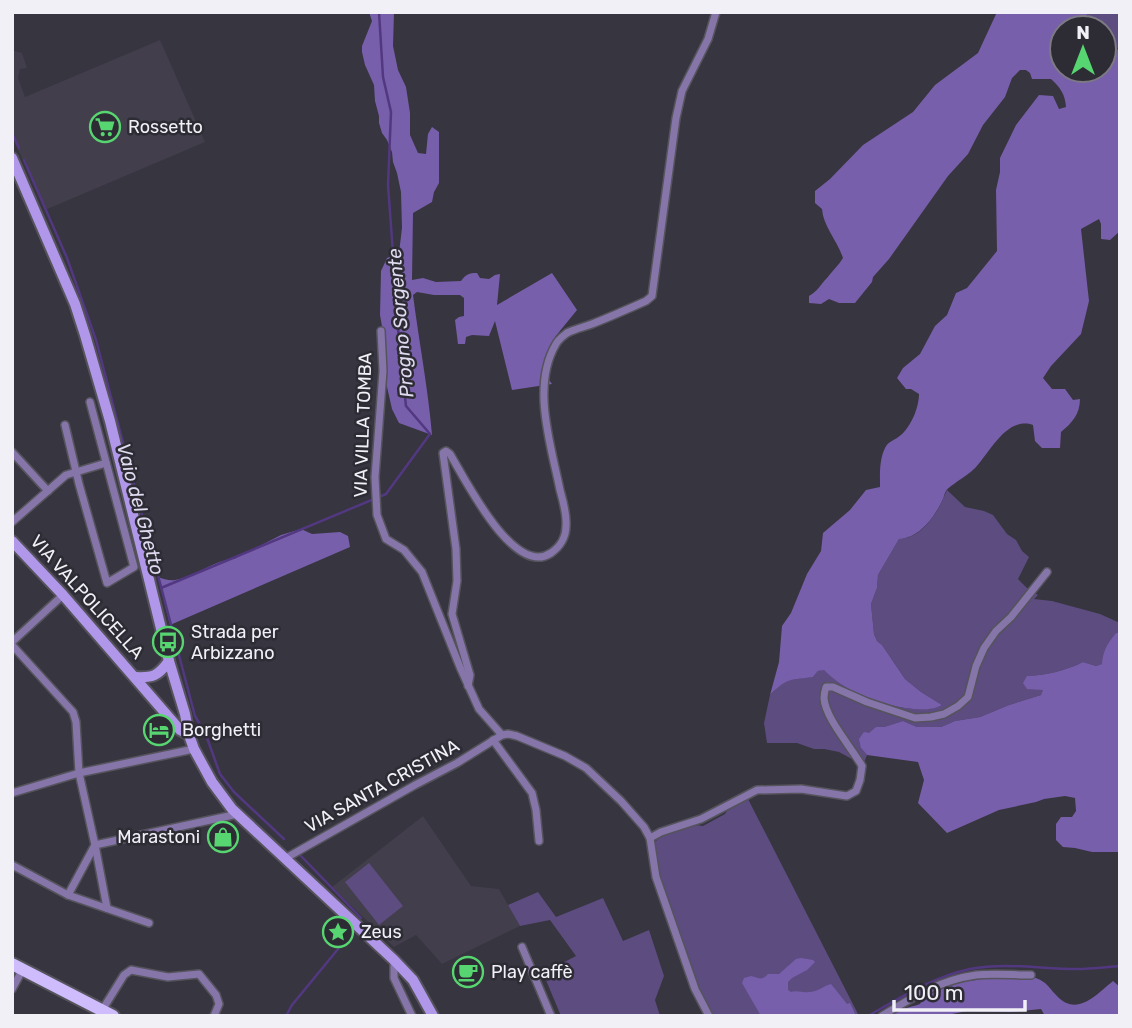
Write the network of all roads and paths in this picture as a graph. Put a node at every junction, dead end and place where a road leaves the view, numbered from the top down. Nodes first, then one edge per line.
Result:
1 (716, 12) edge
2 (12, 158) edge
3 (381, 331) dead end
4 (90, 402) dead end
5 (65, 425) dead end
6 (12, 452) edge
7 (106, 463) junction
8 (77, 472) junction
9 (48, 491) junction
10 (12, 522) edge
11 (12, 541) edge
12 (1047, 572) dead end
13 (63, 595) junction
14 (12, 644) edge
15 (169, 662) junction
16 (135, 677) junction
17 (468, 686) junction
18 (505, 734) junction
19 (189, 735) junction
20 (494, 740) junction
21 (194, 748) junction
22 (79, 773) junction
23 (12, 793) edge
24 (238, 814) junction
25 (650, 838) junction
26 (539, 841) dead end
27 (95, 845) junction
28 (286, 858) junction
29 (12, 865) edge
30 (68, 894) junction
31 (107, 908) junction
32 (149, 923) dead end
33 (522, 947) dead end
34 (394, 960) junction
35 (17, 966) edge
36 (1031, 975) dead end
37 (12, 989) edge
38 (105, 1014) edge
39 (214, 1016) edge
40 (412, 1016) edge
41 (433, 1016) edge
42 (551, 1016) edge
43 (709, 1016) edge
44 (882, 1016) edge

1 - 17 street
2 - 15 main road
3 - 17 street, VIA VILLA TOMBA
4 - 7 street
5 - 8 street
6 - 9 street
7 - 8 street
7 - 8 street
8 - 9 street
9 - 10 street
11 - 13 main road, VIA VALPOLICELLA
12 - 25 street
13 - 14 street
13 - 16 main road, VIA VALPOLICELLA
14 - 22 street
15 - 16 main road, VIA VALPOLICELLA
15 - 19 main road
16 - 19 main road, VIA VALPOLICELLA
17 - 18 street, VIA VILLA TOMBA
18 - 20 street, VIA SANTA CRISTINA
18 - 25 street
19 - 21 main road
20 - 26 street
20 - 28 street, VIA SANTA CRISTINA
21 - 22 street
21 - 24 main road
22 - 23 street
22 - 27 street
24 - 27 street
24 - 28 main road
25 - 43 street
27 - 30 street
27 - 31 street
28 - 34 main road
29 - 30 street
30 - 31 street
31 - 32 street
33 - 42 street
34 - 40 street
34 - 41 main road
35 - 37 street
35 - 38 main road
36 - 44 street
38 - 39 street

